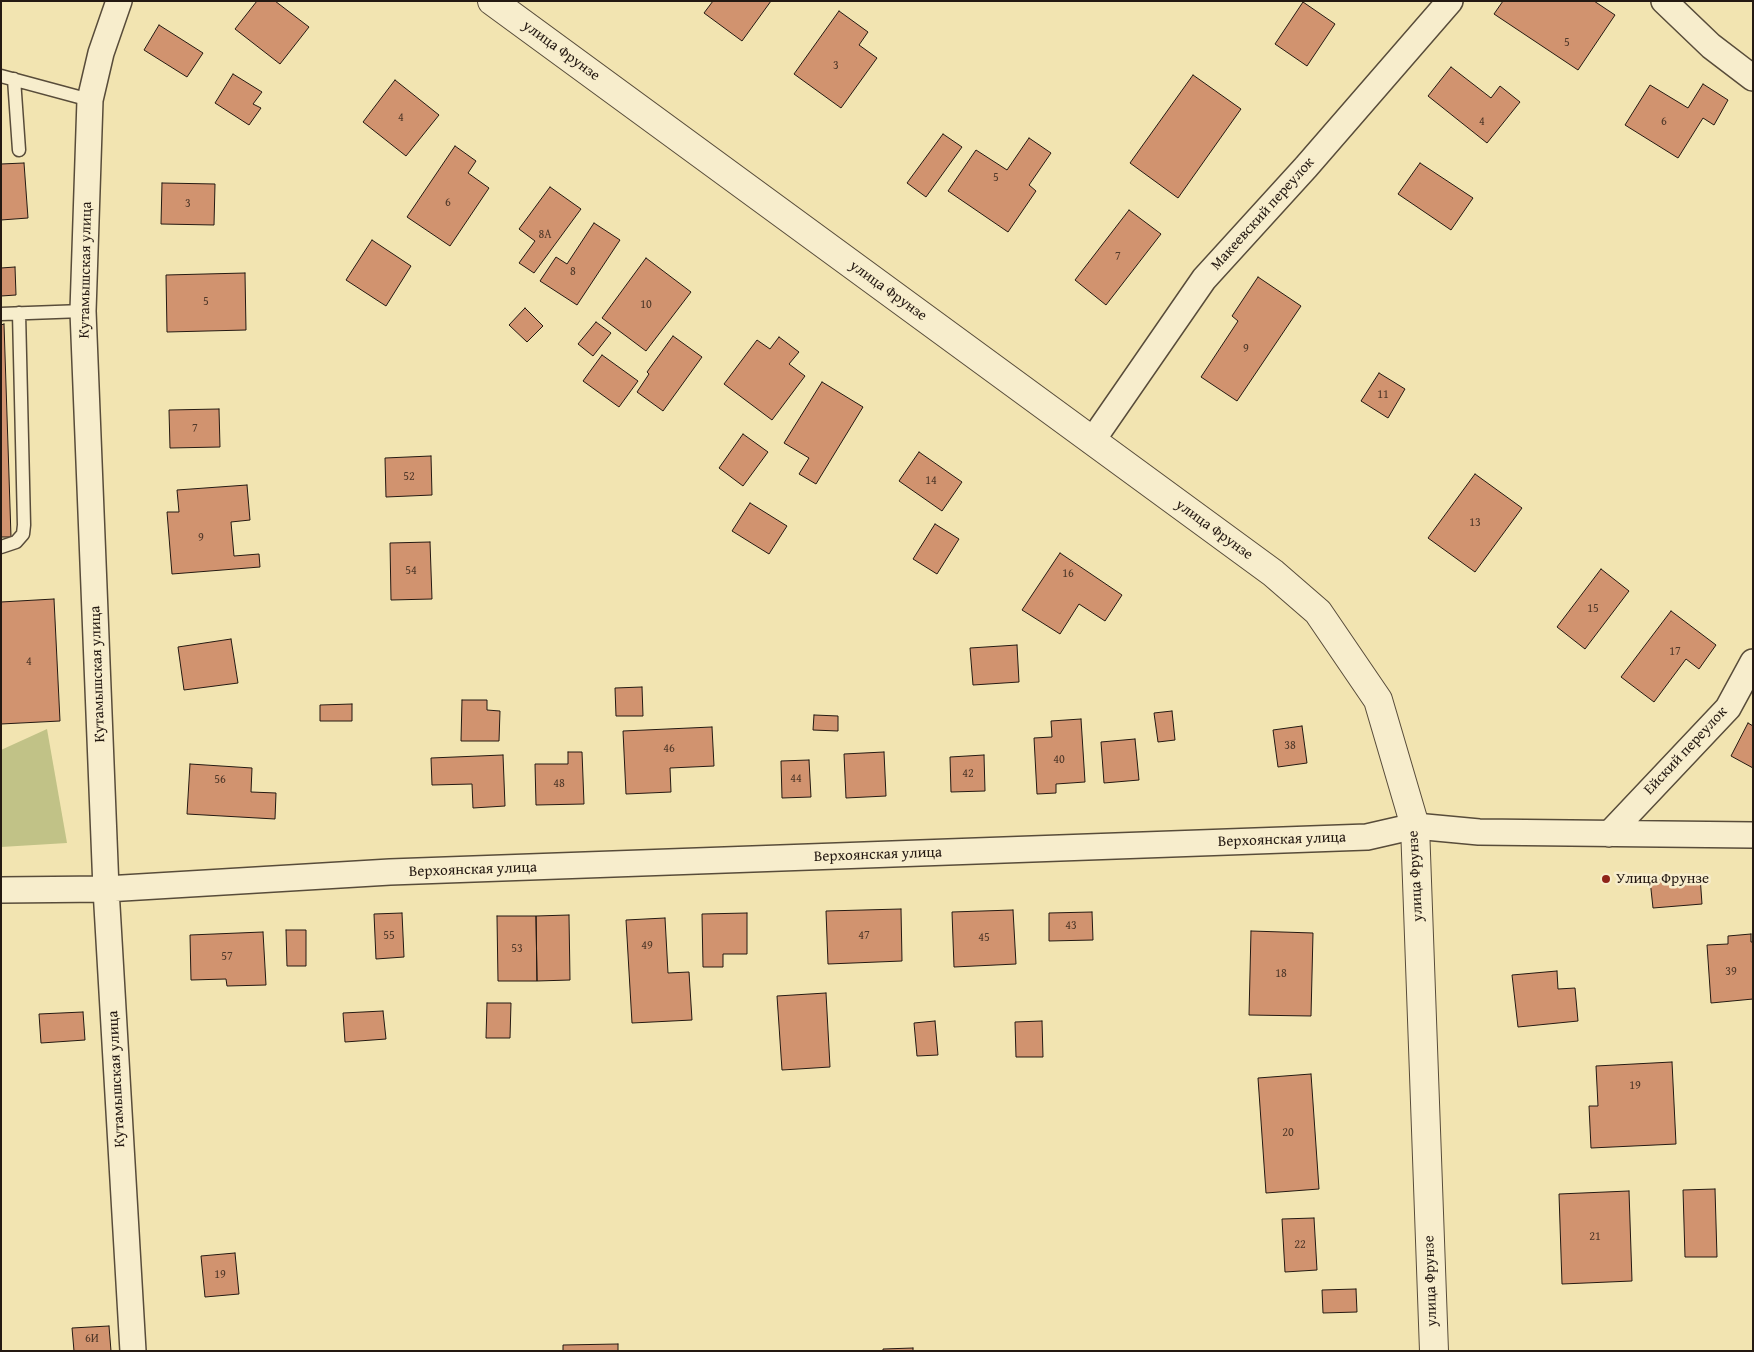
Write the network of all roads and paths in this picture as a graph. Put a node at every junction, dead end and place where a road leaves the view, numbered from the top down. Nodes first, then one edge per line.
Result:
1 (118, 1) edge
2 (492, 1) edge
3 (1450, 1) edge
4 (1664, 1) edge
5 (1, 76) edge
6 (1753, 78) edge
7 (14, 80) junction
8 (90, 100) junction
9 (19, 150) dead end
10 (83, 311) junction
11 (19, 313) junction
12 (1, 314) edge
13 (1092, 441) junction
14 (1, 547) edge
15 (1753, 662) edge
16 (1414, 826) junction
17 (1609, 834) junction
18 (1753, 835) edge
19 (106, 889) junction
20 (1, 890) edge
21 (133, 1351) edge
22 (1434, 1351) edge

1 - 8 street, Кутамышская улица
2 - 13 street, улица Фрунзе
3 - 13 street, Макеевский переулок
4 - 6 street
5 - 7 lane
7 - 8 lane
7 - 9 lane
8 - 10 street, Кутамышская улица
10 - 11 lane
10 - 19 street, Кутамышская улица
11 - 12 lane
11 - 14 lane
13 - 16 street, улица Фрунзе
15 - 17 street, Ейский переулок
16 - 17 street, Верхоянская улица
16 - 19 street, Верхоянская улица
16 - 22 street, улица Фрунзе
17 - 18 street, Верхоянская улица
19 - 20 street, Верхоянская улица
19 - 21 street, Кутамышская улица

